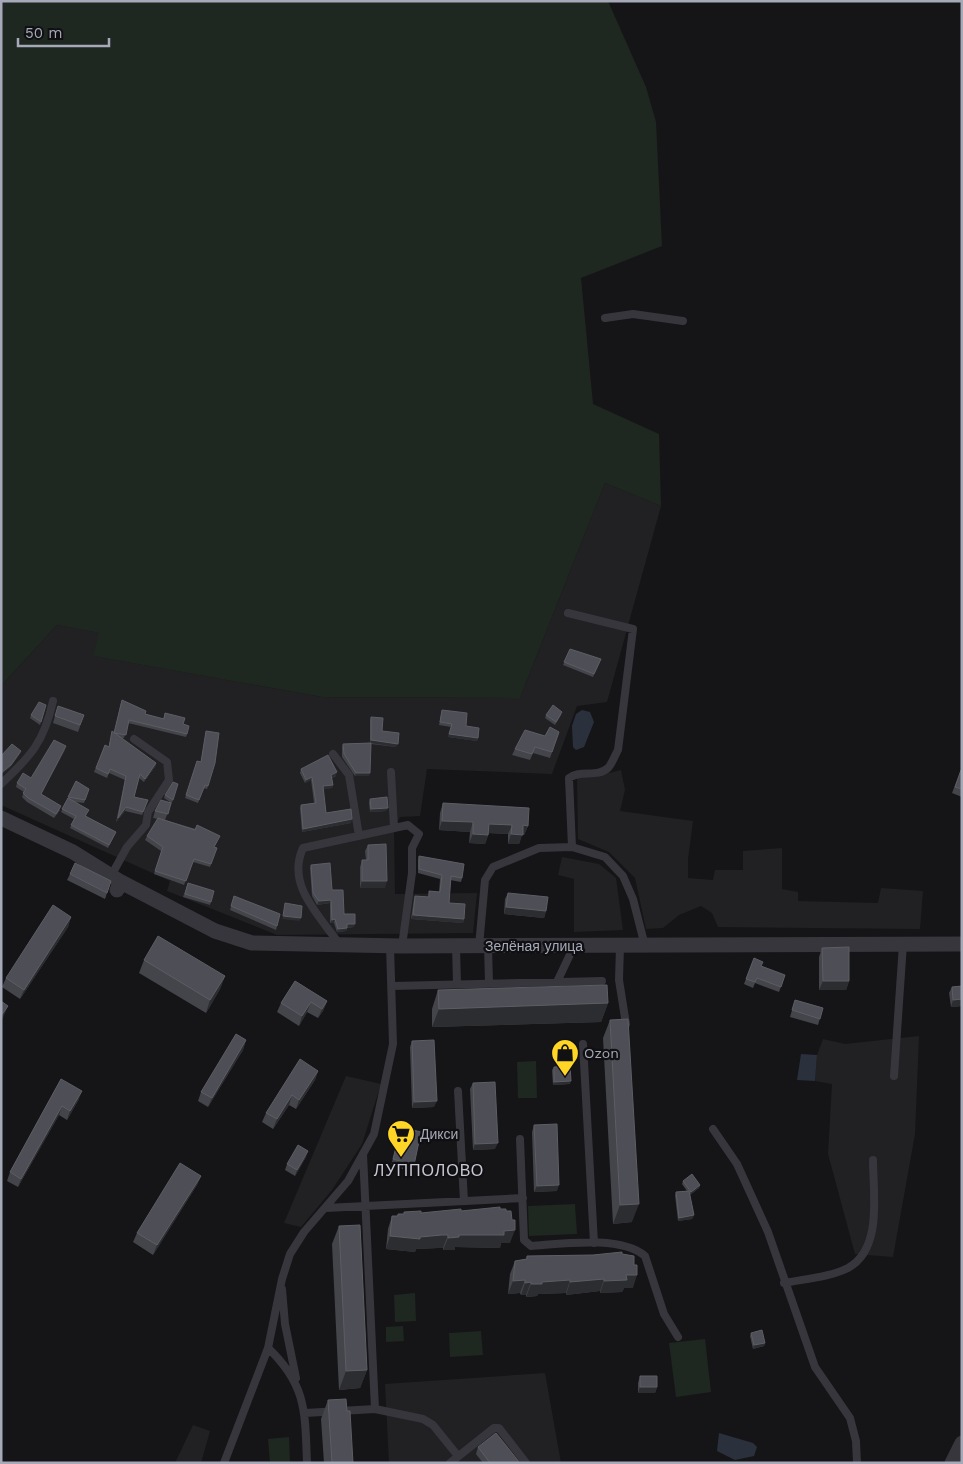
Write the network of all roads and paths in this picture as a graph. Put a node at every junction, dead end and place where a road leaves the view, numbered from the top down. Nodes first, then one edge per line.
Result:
1 (605, 318) dead end
2 (684, 321) dead end
3 (568, 613) dead end
4 (53, 701) dead end
5 (134, 738) dead end
6 (333, 754) dead end
7 (391, 772) dead end
8 (1, 784) edge
9 (1, 818) edge
10 (394, 828) junction
11 (359, 836) junction
12 (572, 847) junction
13 (116, 883) junction
14 (903, 944) junction
15 (962, 944) edge
16 (341, 946) junction
17 (396, 946) junction
18 (456, 946) junction
19 (483, 946) junction
20 (574, 946) junction
21 (620, 946) junction
22 (645, 946) junction
23 (602, 981) dead end
24 (557, 982) junction
25 (457, 984) junction
26 (489, 984) junction
27 (392, 986) junction
28 (626, 1024) edge
29 (583, 1044) dead end
30 (894, 1076) dead end
31 (458, 1091) dead end
32 (714, 1129) dead end
33 (520, 1139) dead end
34 (363, 1154) junction
35 (873, 1160) dead end
36 (523, 1198) junction
37 (464, 1201) junction
38 (365, 1206) junction
39 (326, 1208) junction
40 (594, 1243) junction
41 (282, 1279) junction
42 (784, 1283) junction
43 (678, 1337) dead end
44 (268, 1348) junction
45 (296, 1382) junction
46 (375, 1409) junction
47 (305, 1413) junction
48 (962, 1443) edge
49 (458, 1456) junction
50 (224, 1463) edge
51 (308, 1463) edge
52 (450, 1463) edge
53 (526, 1463) edge
54 (857, 1463) edge
55 (952, 1463) edge

1 - 2 lane
3 - 12 lane
4 - 8 lane
5 - 13 lane
6 - 11 lane
7 - 10 lane
9 - 13 street, Зелёная улица
10 - 11 lane
10 - 17 lane
11 - 16 lane
12 - 19 lane
12 - 22 lane
13 - 16 street, Зелёная улица
14 - 15 street, Зелёная улица
14 - 22 street, Зелёная улица
14 - 30 lane
16 - 17 street, Зелёная улица
17 - 18 street, Зелёная улица
17 - 27 lane
18 - 19 street, Зелёная улица
18 - 25 lane
19 - 20 street, Зелёная улица
19 - 26 lane
20 - 21 street, Зелёная улица
20 - 24 lane
21 - 22 street, Зелёная улица
21 - 28 lane
23 - 24 lane
24 - 26 lane
25 - 26 lane
25 - 27 lane
27 - 34 lane
29 - 40 lane
31 - 37 lane
32 - 42 lane
33 - 36 lane
34 - 38 lane
34 - 39 lane
35 - 42 lane
36 - 37 lane
36 - 40 lane
37 - 38 lane
38 - 39 lane
38 - 46 lane
39 - 41 lane
40 - 43 lane
41 - 44 lane
41 - 45 lane
42 - 54 lane
44 - 45 lane
44 - 50 lane
45 - 47 lane
46 - 47 lane
46 - 49 lane
47 - 51 lane
48 - 55 street
49 - 52 lane
49 - 53 lane

